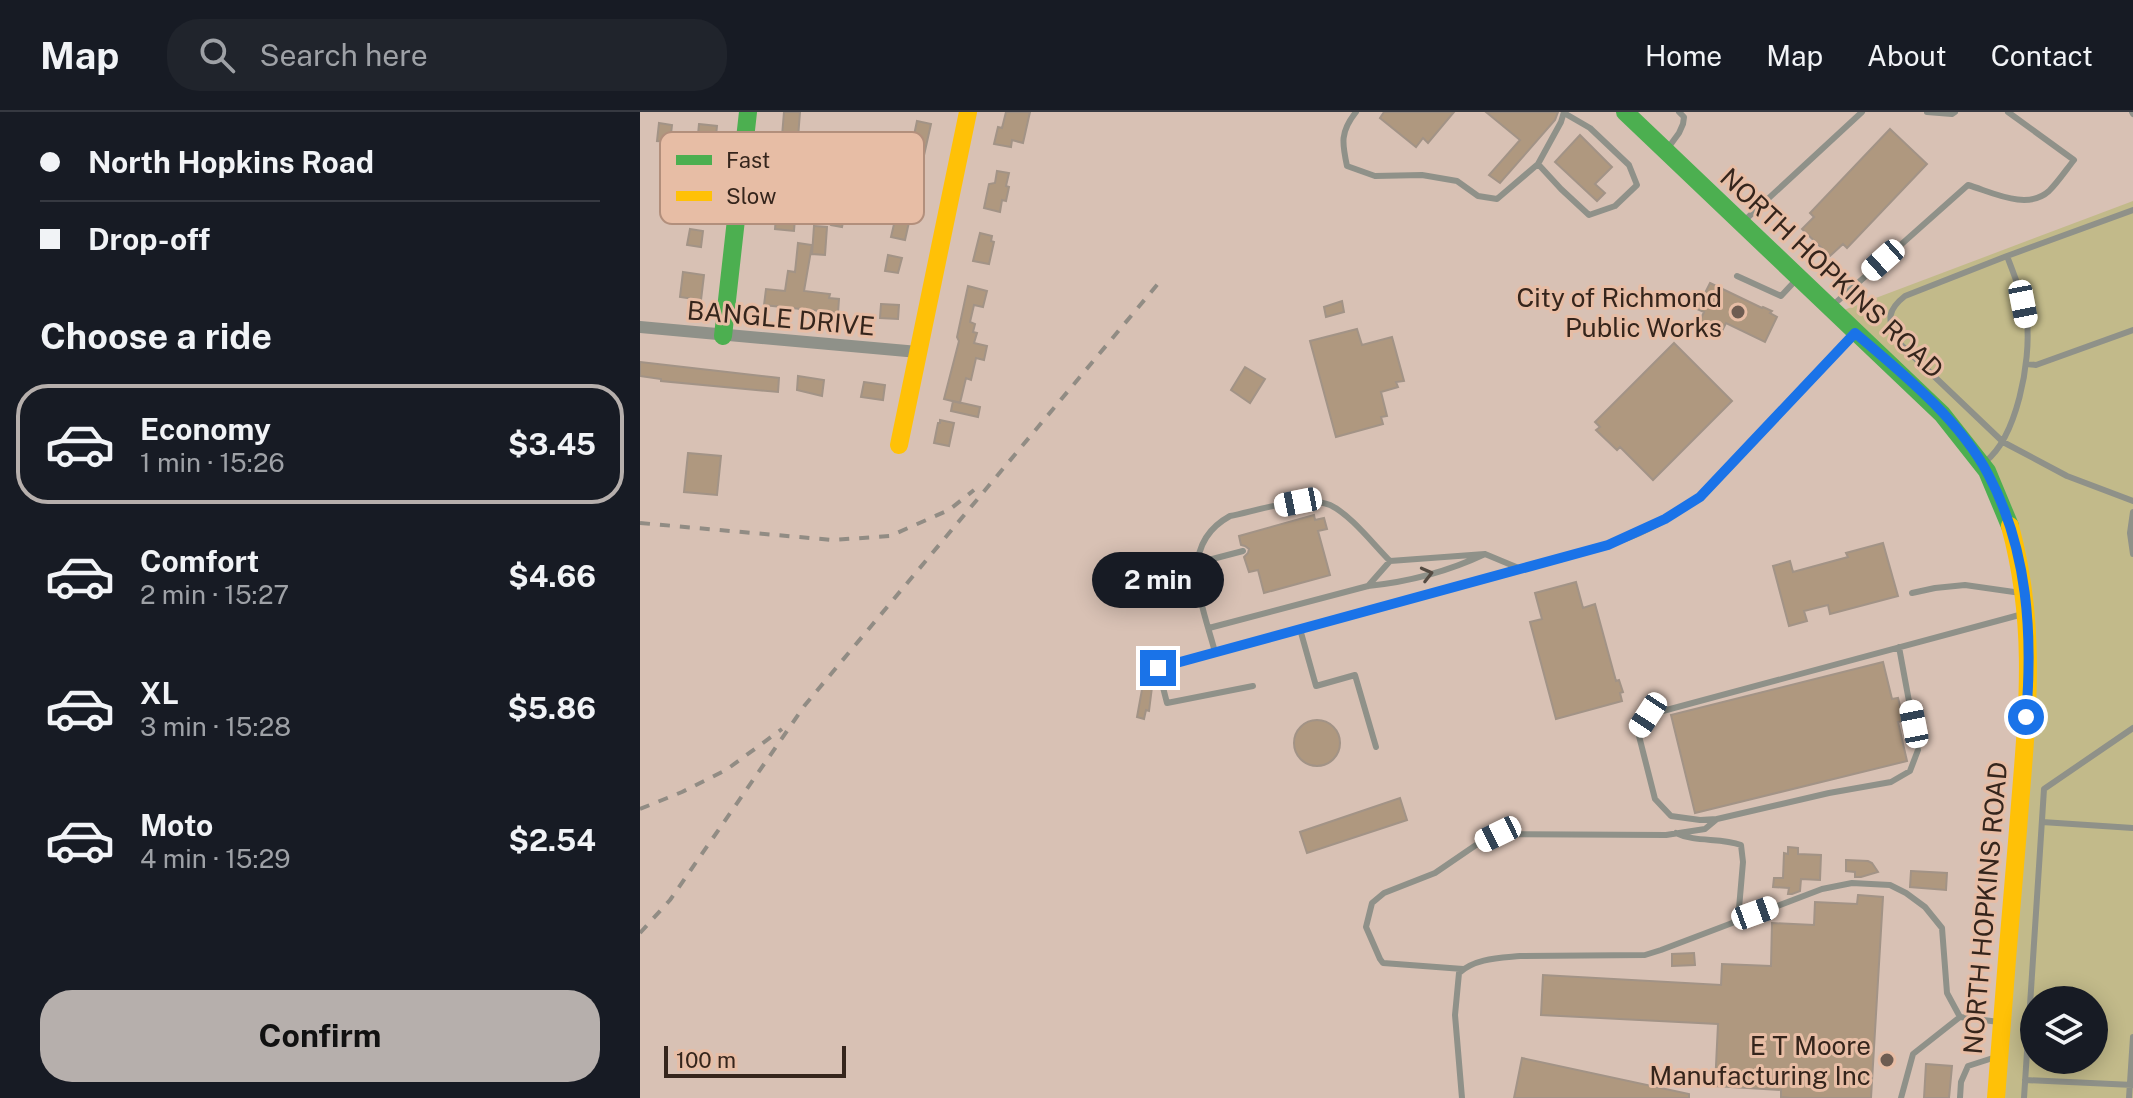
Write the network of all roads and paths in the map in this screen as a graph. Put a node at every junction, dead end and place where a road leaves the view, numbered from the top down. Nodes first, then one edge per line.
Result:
1 (748, 112) edge
2 (968, 112) edge
3 (1356, 112) edge
4 (1564, 112) edge
5 (1625, 112) edge
6 (1692, 112) edge
7 (1862, 112) edge
8 (1927, 112) edge
9 (1955, 112) edge
10 (2008, 112) edge
11 (1682, 114) edge
12 (746, 132) edge
13 (1666, 151) junction
14 (1538, 164) junction
15 (2133, 210) edge
16 (1741, 223) junction
17 (736, 224) edge
18 (2007, 256) junction
19 (1737, 276) dead end
20 (1798, 278) junction
21 (1830, 308) junction
22 (640, 327) edge
23 (2133, 330) edge
24 (1855, 333) junction
25 (723, 336) junction
26 (918, 352) junction
27 (2026, 364) junction
28 (2003, 442) junction
29 (899, 445) dead end
30 (1982, 465) junction
31 (2133, 501) edge
32 (2133, 512) edge
33 (1243, 551) dead end
34 (1485, 554) junction
35 (2133, 554) edge
36 (1390, 561) junction
37 (1197, 563) junction
38 (1521, 569) junction
39 (1368, 586) junction
40 (1912, 593) dead end
41 (2025, 593) junction
42 (2027, 613) junction
43 (1209, 628) junction
44 (1300, 629) junction
45 (1899, 647) junction
46 (1215, 652) junction
47 (1253, 686) dead end
48 (2133, 728) edge
49 (1376, 747) dead end
50 (1717, 819) junction
51 (2042, 822) junction
52 (2133, 828) edge
53 (1676, 833) junction
54 (1738, 920) junction
55 (1463, 969) junction
56 (1960, 1017) junction
57 (2002, 1022) junction
58 (2133, 1037) edge
59 (2000, 1056) junction
60 (2025, 1080) junction
61 (2132, 1085) edge
62 (1462, 1098) edge
63 (1901, 1098) edge
64 (1960, 1098) edge
65 (1996, 1098) edge
66 (2024, 1098) edge
67 (2129, 1098) edge

1 - 12 main road
2 - 26 main road
3 - 14 lane
4 - 14 lane
4 - 14 lane
5 - 13 main road, NORTH HOPKINS ROAD
6 - 11 lane
7 - 16 lane
8 - 9 lane
10 - 21 lane
11 - 13 lane
13 - 16 main road, NORTH HOPKINS ROAD
15 - 18 lane
16 - 20 main road, NORTH HOPKINS ROAD
17 - 25 main road
18 - 27 lane
18 - 28 lane
19 - 20 lane
20 - 21 main road, NORTH HOPKINS ROAD
21 - 24 main road, NORTH HOPKINS ROAD
22 - 25 street, BANGLE DRIVE
23 - 27 lane
24 - 30 main road, NORTH HOPKINS ROAD
24 - 38 lane
25 - 26 street, BANGLE DRIVE
26 - 29 main road
27 - 28 lane
28 - 30 lane
28 - 31 lane
30 - 41 main road, NORTH HOPKINS ROAD
32 - 35 lane
33 - 37 lane
34 - 36 lane
34 - 38 lane
39 -> 34 lane
36 - 37 lane
36 - 39 lane
37 - 43 lane
38 - 44 lane
39 - 43 lane
40 - 41 lane
41 - 42 main road, NORTH HOPKINS ROAD
42 - 45 lane
42 - 57 main road, NORTH HOPKINS ROAD
43 - 46 lane
44 - 46 lane
44 - 49 lane
45 - 50 lane
45 - 50 lane
46 - 47 lane
48 - 51 lane
50 - 53 lane
51 - 52 lane
51 - 60 lane
53 - 54 lane
53 - 55 lane
54 - 55 lane
54 - 56 lane
55 - 62 lane
56 - 57 lane
56 - 63 lane
57 - 59 main road, NORTH HOPKINS ROAD
58 - 61 lane
59 - 64 lane
59 - 65 main road, NORTH HOPKINS ROAD
60 - 61 lane
60 - 66 lane
61 - 67 lane

